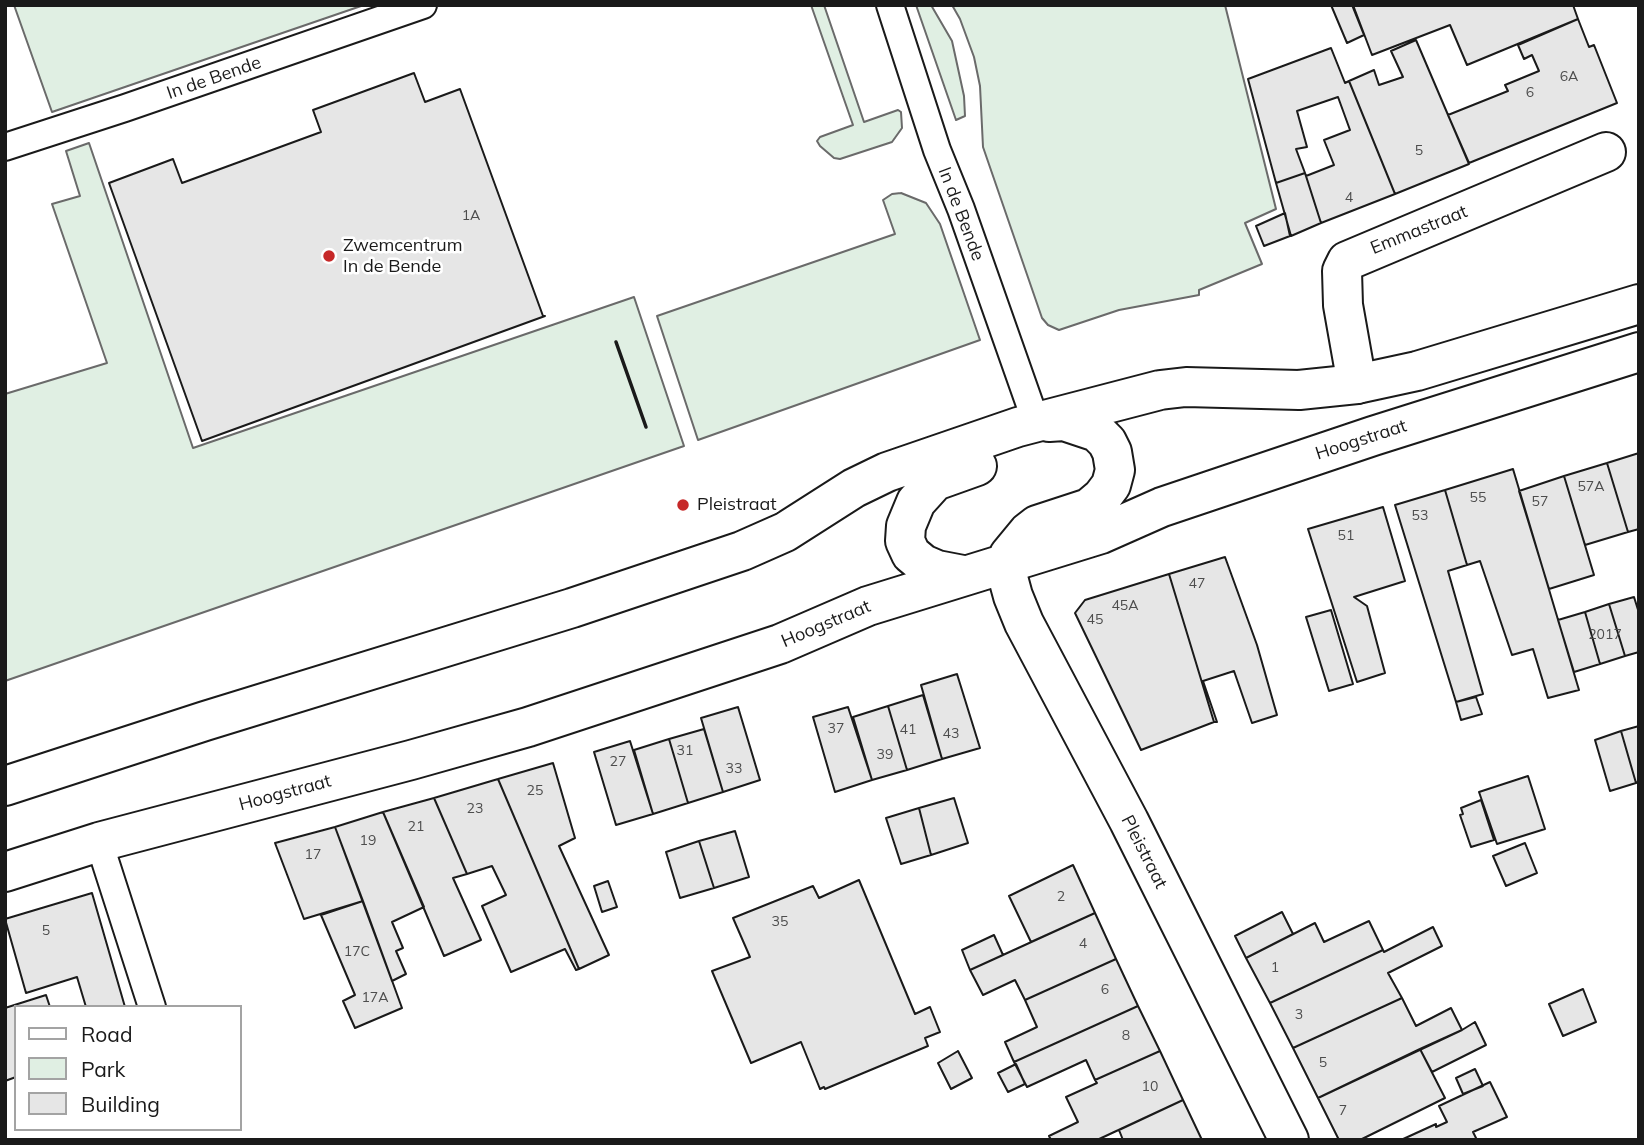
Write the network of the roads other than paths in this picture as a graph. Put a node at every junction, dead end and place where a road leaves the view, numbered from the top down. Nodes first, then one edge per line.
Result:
1 (423, 5) edge
2 (890, 5) edge
3 (5, 147) edge
4 (1606, 152) dead end
5 (1639, 304) edge
6 (1639, 352) edge
7 (1357, 384) junction
8 (1027, 425) junction
9 (1004, 563) junction
10 (963, 575) junction
11 (5, 786) edge
12 (99, 842) junction
13 (5, 872) edge
14 (151, 1005) edge
15 (1289, 1140) edge

1 - 3 lane, In de Bende
2 - 8 lane, In de Bende
4 - 7 main road, Emmastraat
5 - 7 main road
6 - 9 main road, Hoogstraat
7 - 8 main road
8 - 9 main road
8 - 10 main road
8 - 11 main road
9 - 10 main road, Hoogstraat
9 - 15 main road, Pleistraat
10 - 12 main road, Hoogstraat
12 - 13 main road, Hoogstraat
12 - 14 lane

